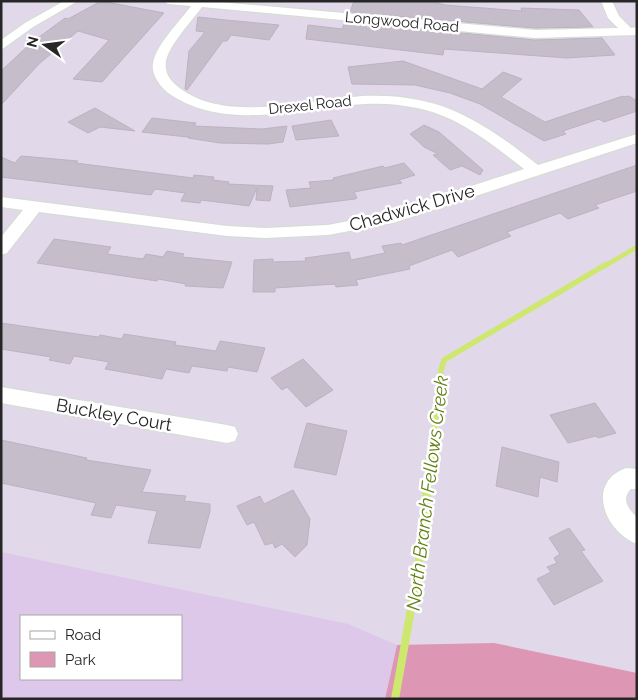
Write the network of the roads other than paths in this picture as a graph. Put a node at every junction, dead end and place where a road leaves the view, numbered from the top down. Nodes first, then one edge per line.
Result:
1 (45, 1) edge
2 (168, 1) edge
3 (327, 1) edge
4 (606, 1) edge
5 (68, 4) edge
6 (200, 4) junction
7 (320, 15) junction
8 (632, 31) edge
9 (1, 46) edge
10 (637, 138) edge
11 (536, 171) junction
12 (1, 202) edge
13 (34, 206) junction
14 (1, 249) edge
15 (1, 395) edge
16 (227, 434) dead end
17 (637, 479) edge
18 (637, 533) edge

1 - 5 street
2 - 6 street, Longwood Road
3 - 7 street
4 - 8 street
5 - 9 street
6 - 7 street, Longwood Road
6 - 11 street, Drexel Road
7 - 8 street, Longwood Road
10 - 11 street, Chadwick Drive
11 - 13 street, Chadwick Drive
12 - 13 street, Chadwick Drive
13 - 14 street
15 - 16 street, Buckley Court
17 - 18 street

